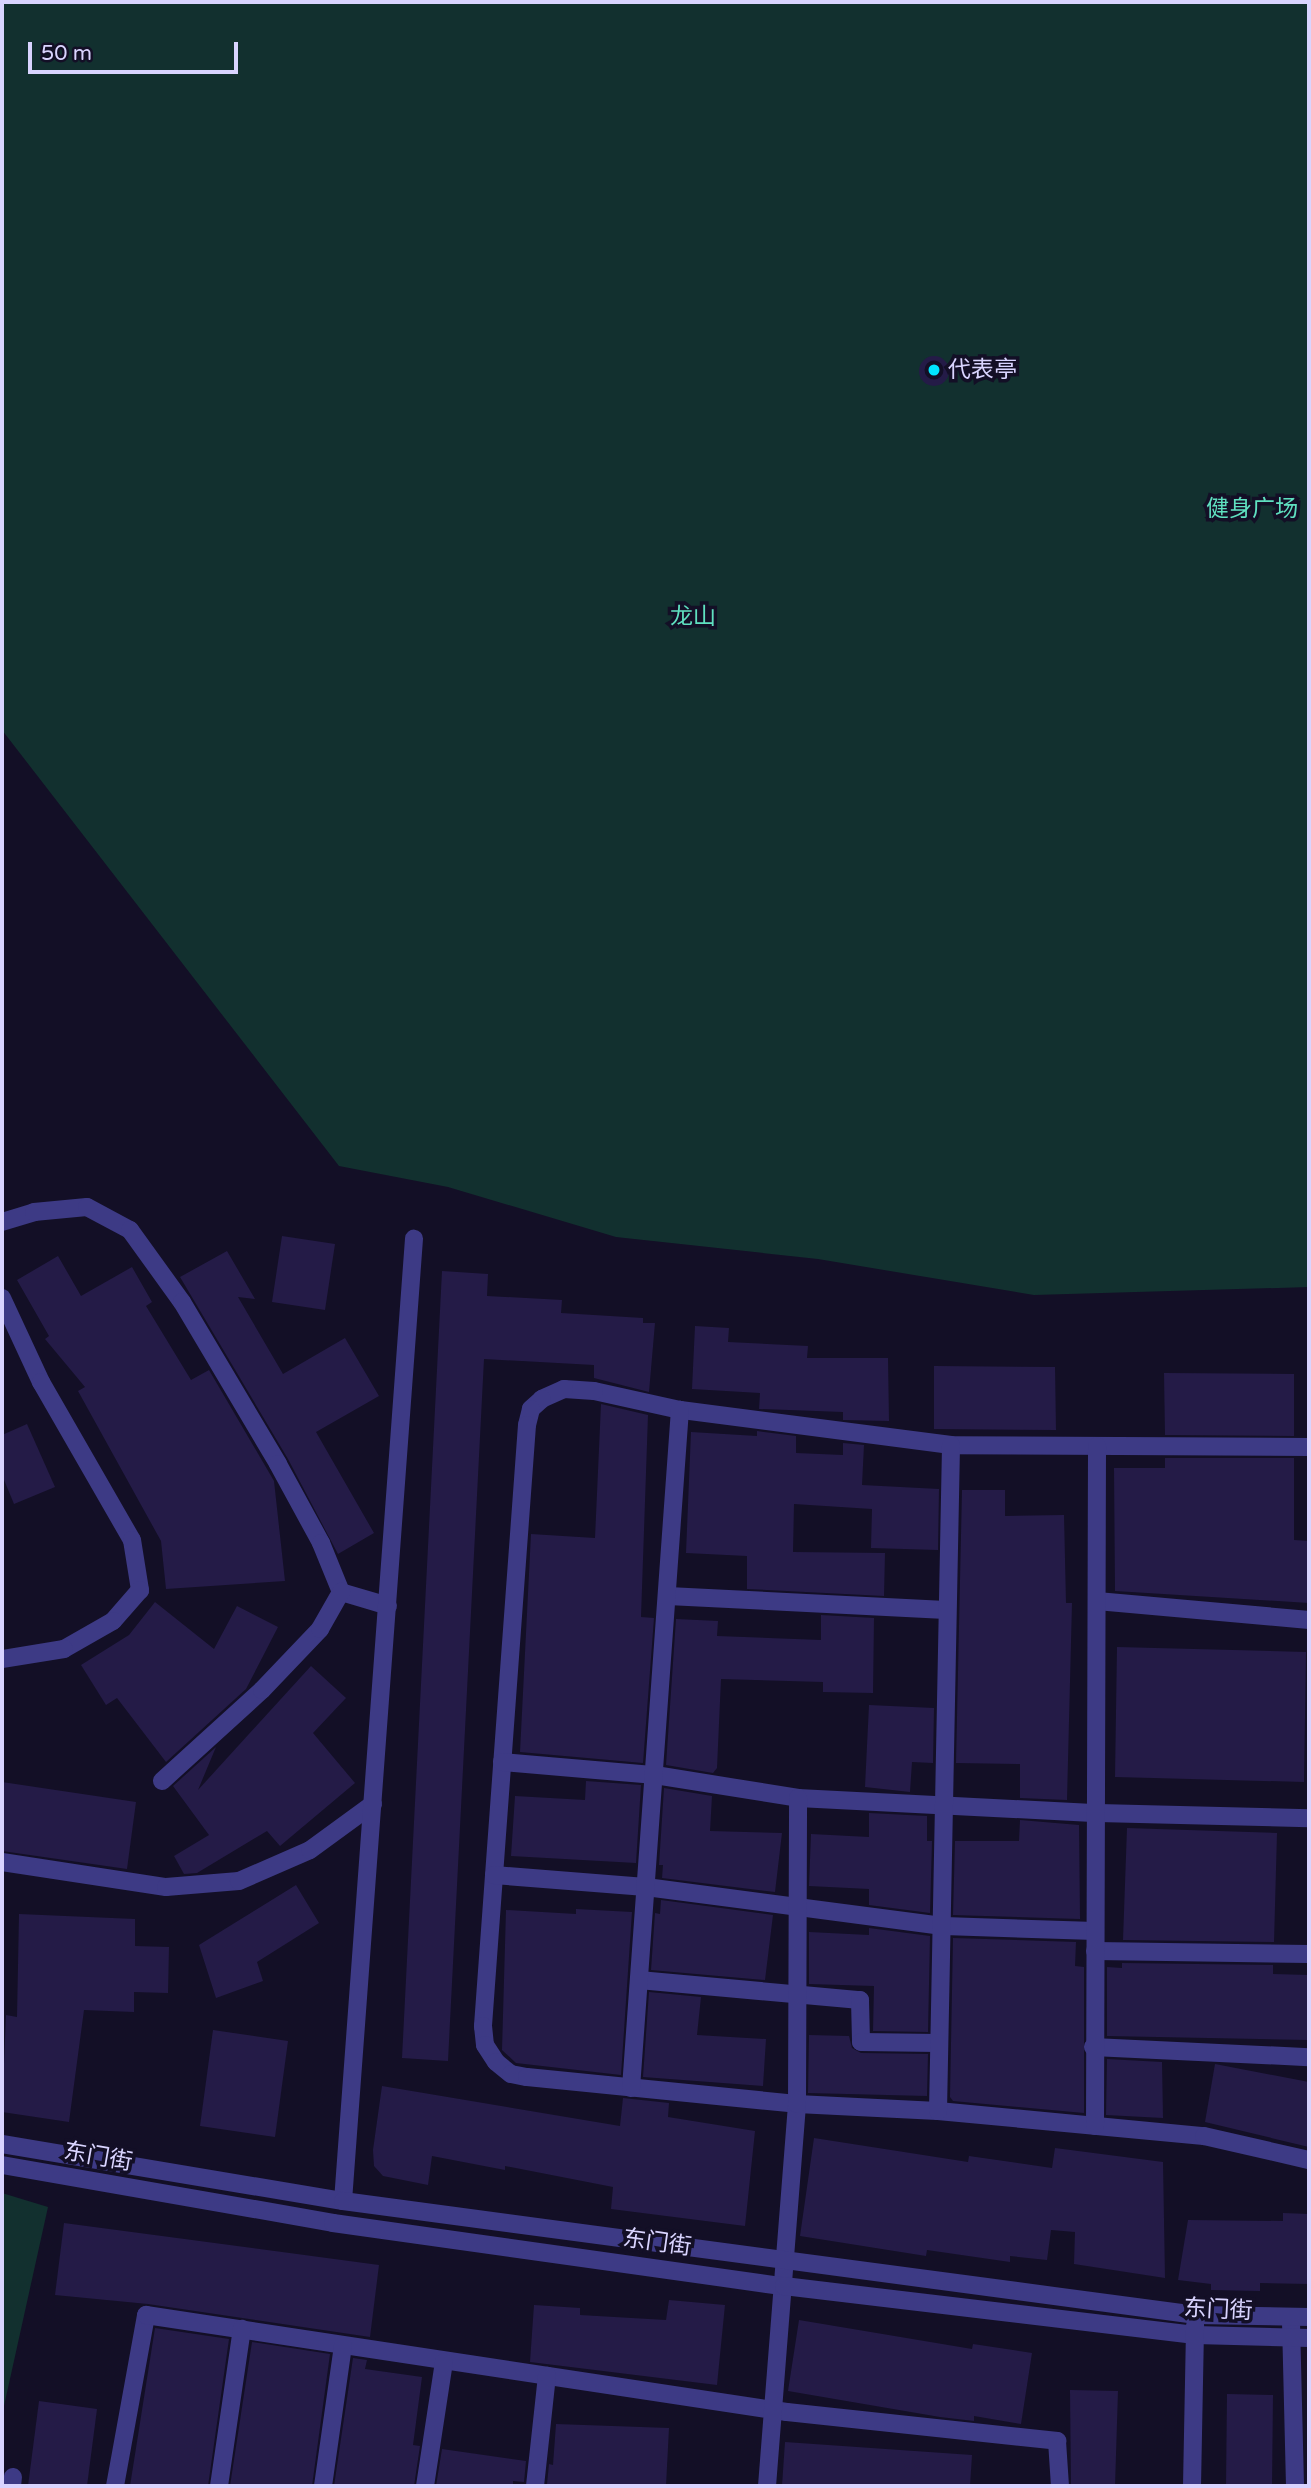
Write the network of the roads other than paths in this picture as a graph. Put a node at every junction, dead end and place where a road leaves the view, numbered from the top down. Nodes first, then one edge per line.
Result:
1 (2, 1222) edge
2 (414, 1240) dead end
3 (2, 1298) edge
4 (680, 1410) junction
5 (951, 1445) junction
6 (1097, 1446) junction
7 (1309, 1447) edge
8 (341, 1592) junction
9 (668, 1596) junction
10 (1097, 1601) junction
11 (388, 1606) junction
12 (946, 1610) junction
13 (1309, 1620) edge
14 (2, 1659) edge
15 (502, 1762) junction
16 (654, 1775) junction
17 (162, 1781) dead end
18 (798, 1798) junction
19 (373, 1804) junction
20 (943, 1807) junction
21 (1098, 1813) junction
22 (1309, 1818) edge
23 (2, 1862) edge
24 (494, 1875) junction
25 (646, 1887) junction
26 (798, 1906) junction
27 (943, 1926) junction
28 (1095, 1931) junction
29 (1095, 1951) junction
30 (1309, 1954) edge
31 (639, 1980) junction
32 (798, 1994) junction
33 (939, 2043) junction
34 (1093, 2047) junction
35 (1309, 2057) edge
36 (631, 2088) junction
37 (797, 2104) junction
38 (937, 2111) junction
39 (1095, 2126) junction
40 (2, 2144) edge
41 (1309, 2160) edge
42 (2, 2165) edge
43 (343, 2200) junction
44 (785, 2260) junction
45 (784, 2286) junction
46 (1196, 2315) junction
47 (1291, 2317) junction
48 (1309, 2317) edge
49 (242, 2329) junction
50 (1195, 2335) junction
51 (1300, 2338) edge
52 (343, 2345) junction
53 (444, 2362) junction
54 (547, 2376) junction
55 (770, 2409) junction
56 (1302, 2462) edge
57 (115, 2486) edge
58 (219, 2486) edge
59 (323, 2486) edge
60 (425, 2486) edge
61 (535, 2486) edge
62 (766, 2486) edge
63 (1060, 2486) edge
64 (1192, 2486) edge
65 (1296, 2486) edge

1 - 8 street
2 - 11 street
3 - 14 street
4 - 5 street
4 - 9 street
4 - 15 street
5 - 6 street
5 - 12 street
6 - 7 street
6 - 10 street
8 - 11 street
8 - 17 street
9 - 12 street
9 - 16 street
10 - 13 street
10 - 21 street
11 - 19 street
12 - 20 street
15 - 16 street
15 - 24 street
16 - 18 street
16 - 25 street
18 - 20 street
18 - 26 street
19 - 23 street
19 - 43 street
20 - 21 street
20 - 27 street
21 - 22 street
21 - 28 street
24 - 25 street
24 - 36 street
25 - 26 street
25 - 31 street
26 - 27 street
26 - 32 street
27 - 28 street
27 - 33 street
28 - 29 street
29 - 30 street
29 - 34 street
31 - 32 street
31 - 36 street
32 - 33 street
32 - 37 street
33 - 38 street
34 - 35 street
34 - 39 street
36 - 37 street
37 - 38 street
37 - 44 street
38 - 39 street
39 - 41 street
40 - 43 street, 东门街
42 - 45 street, 东门街
43 - 44 street, 东门街
44 - 45 street
44 - 46 street, 东门街
45 - 50 street, 东门街
45 - 55 street
46 - 47 street, 东门街
46 - 50 street
47 - 48 street, 东门街
47 - 51 street
49 - 52 street
49 - 57 street
49 - 58 street
50 - 51 street, 东门街
50 - 64 street
51 - 56 street
52 - 53 street
52 - 59 street
53 - 54 street
53 - 60 street
54 - 55 street
54 - 61 street
55 - 62 street
55 - 63 street
56 - 65 street

